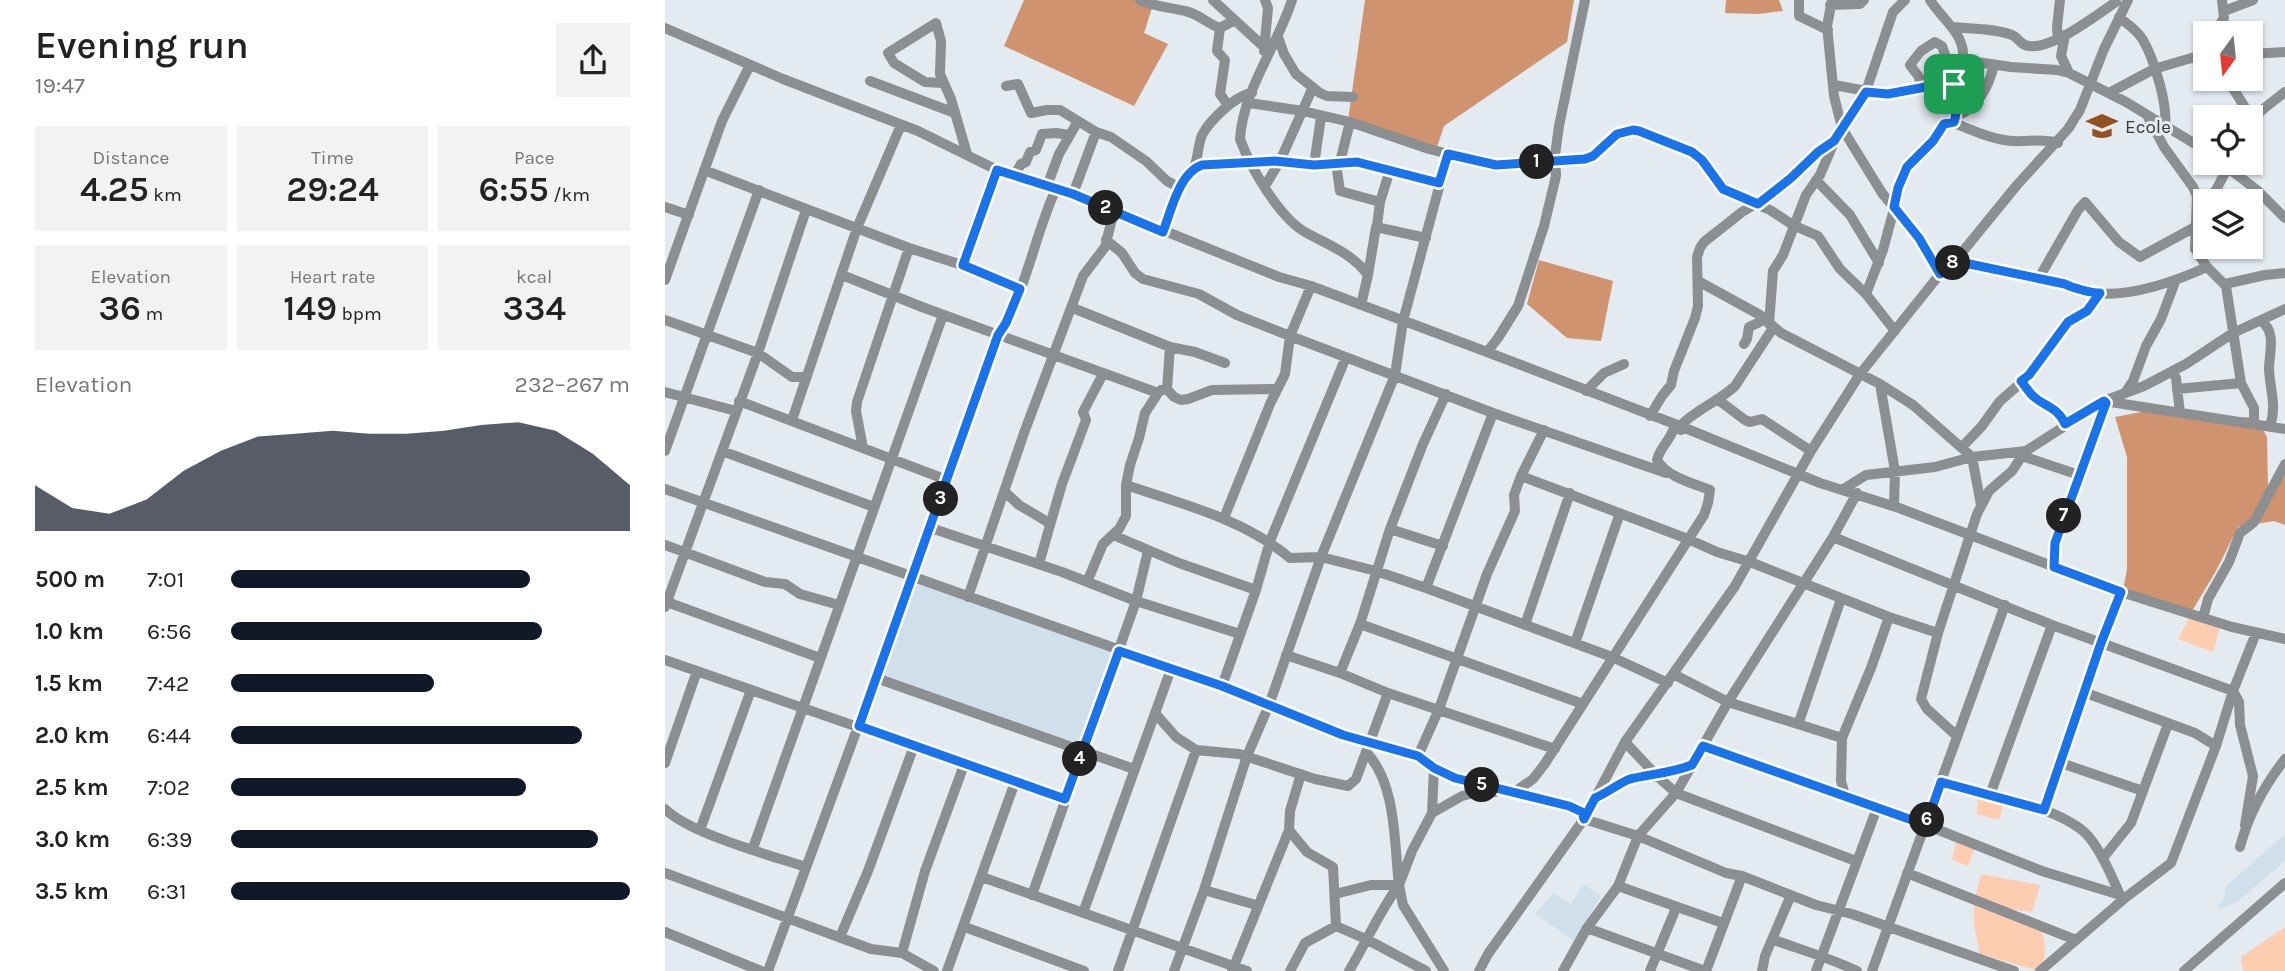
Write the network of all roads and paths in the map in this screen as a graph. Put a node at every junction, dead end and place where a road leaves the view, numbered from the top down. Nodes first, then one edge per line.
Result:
1 (1141, 0) edge
2 (1190, 0) edge
3 (1213, 0) edge
4 (1265, 0) edge
5 (1292, 0) edge
6 (1585, 0) edge
7 (1799, 0) edge
8 (1864, 0) edge
9 (1904, 0) edge
10 (1930, 0) edge
11 (2060, 0) edge
12 (2128, 0) edge
13 (2253, 0) edge
14 (1831, 3) edge
15 (1166, 4) edge
16 (2223, 5) edge
17 (2118, 7) edge
18 (1186, 11) junction
19 (1235, 20) junction
20 (665, 27) edge
21 (1952, 27) junction
22 (1220, 29) junction
23 (1828, 30) junction
24 (1278, 37) junction
25 (2061, 37) junction
26 (1264, 47) junction
27 (2285, 52) edge
28 (2263, 53) edge
29 (2193, 57) edge
30 (1962, 60) junction
31 (750, 65) junction
32 (1994, 65) junction
33 (1263, 67) junction
34 (2154, 69) junction
35 (2069, 74) junction
36 (870, 81) dead end
37 (1955, 81) junction
38 (943, 83) junction
39 (2089, 83) junction
40 (1834, 85) junction
41 (1006, 86) dead end
42 (1313, 88) junction
43 (1921, 89) junction
44 (1866, 92) junction
45 (2285, 92) edge
46 (2109, 93) junction
47 (1353, 97) dead end
48 (1250, 98) junction
49 (1228, 105) junction
50 (1303, 111) junction
51 (2263, 112) edge
52 (955, 113) junction
53 (1321, 117) junction
54 (2148, 117) junction
55 (1956, 119) junction
56 (1078, 121) junction
57 (1350, 122) junction
58 (901, 125) junction
59 (2165, 126) junction
60 (1842, 128) junction
61 (1096, 132) junction
62 (1069, 135) junction
63 (1834, 141) junction
64 (2058, 142) junction
65 (2193, 143) edge
66 (967, 154) junction
67 (1448, 154) junction
68 (1556, 160) junction
69 (1280, 161) junction
70 (1251, 162) junction
71 (1338, 163) junction
72 (1314, 165) junction
73 (1195, 168) junction
74 (704, 170) junction
75 (997, 170) junction
76 (1390, 170) junction
77 (2240, 175) edge
78 (1014, 176) junction
79 (1816, 180) junction
80 (1439, 183) junction
81 (1265, 186) junction
82 (1052, 188) junction
83 (1180, 188) junction
84 (2194, 189) edge
85 (759, 190) junction
86 (1073, 194) junction
87 (1380, 202) junction
88 (1758, 204) junction
89 (665, 207) edge
90 (1894, 207) junction
91 (806, 210) junction
92 (1114, 211) junction
93 (689, 215) junction
94 (2285, 218) edge
95 (1793, 225) junction
96 (1377, 226) junction
97 (857, 228) junction
98 (2193, 229) edge
99 (1163, 232) junction
100 (1426, 238) junction
101 (1106, 240) junction
102 (908, 248) junction
103 (2202, 259) edge
104 (1955, 261) junction
105 (1879, 263) junction
106 (963, 265) junction
107 (2207, 267) junction
108 (1940, 274) junction
109 (2285, 274) edge
110 (842, 275) junction
111 (1368, 275) junction
112 (2039, 278) junction
113 (665, 280) edge
114 (1698, 281) junction
115 (2175, 282) junction
116 (2225, 284) junction
117 (1311, 286) junction
118 (1020, 289) junction
119 (2100, 293) junction
120 (1865, 294) junction
121 (892, 295) junction
122 (1361, 306) junction
123 (1073, 308) junction
124 (2285, 309) edge
125 (943, 315) junction
126 (665, 320) edge
127 (1403, 320) junction
128 (2262, 321) junction
129 (1769, 324) junction
130 (1895, 331) junction
131 (1741, 332) dead end
132 (2233, 333) junction
133 (708, 334) junction
134 (998, 335) junction
135 (1290, 336) junction
136 (1744, 344) junction
137 (1170, 347) junction
138 (1487, 352) junction
139 (758, 353) junction
140 (1756, 355) junction
141 (1054, 356) junction
142 (1346, 357) junction
143 (1225, 363) dead end
144 (1624, 364) dead end
145 (2172, 371) junction
146 (1103, 374) junction
147 (1860, 374) junction
148 (1395, 375) junction
149 (806, 377) junction
150 (2021, 381) junction
151 (2241, 383) junction
152 (1879, 384) junction
153 (1276, 389) junction
154 (2177, 389) junction
155 (1163, 391) junction
156 (1586, 391) junction
157 (665, 392) edge
158 (1446, 394) junction
159 (2125, 394) junction
160 (685, 397) junction
161 (1717, 399) junction
162 (2105, 402) junction
163 (738, 406) junction
164 (1493, 413) junction
165 (2180, 413) junction
166 (1650, 416) junction
167 (792, 420) junction
168 (2065, 424) junction
169 (2255, 424) junction
170 (1680, 426) junction
171 (2270, 426) junction
172 (2285, 429) edge
173 (1543, 430) junction
174 (1692, 432) junction
175 (1962, 447) junction
176 (863, 448) junction
177 (665, 451) edge
178 (722, 451) junction
179 (1811, 451) junction
180 (2024, 453) junction
181 (1972, 457) junction
182 (892, 459) junction
183 (2285, 464) edge
184 (1895, 471) junction
185 (1673, 475) junction
186 (1797, 475) junction
187 (2079, 475) junction
188 (1521, 476) junction
189 (947, 480) junction
190 (1125, 485) junction
191 (665, 489) edge
192 (1842, 490) junction
193 (1004, 491) junction
194 (1570, 493) junction
195 (1857, 493) junction
196 (702, 503) junction
197 (1981, 505) junction
198 (1894, 506) junction
199 (874, 507) junction
200 (1620, 513) junction
201 (1224, 518) junction
202 (1050, 525) junction
203 (931, 528) junction
204 (1390, 529) junction
205 (1113, 535) junction
206 (1970, 536) junction
207 (1832, 537) junction
208 (1688, 539) junction
209 (1270, 541) junction
210 (665, 545) edge
211 (1443, 546) junction
212 (985, 547) junction
213 (1148, 551) junction
214 (685, 552) junction
215 (858, 555) junction
216 (1321, 557) junction
217 (1750, 562) junction
218 (1039, 564) junction
219 (2054, 567) junction
220 (1376, 571) junction
221 (913, 577) junction
222 (1087, 582) junction
223 (1804, 583) junction
224 (1955, 585) junction
225 (1426, 588) junction
226 (1256, 590) junction
227 (2121, 592) junction
228 (968, 597) junction
229 (1841, 599) junction
230 (1136, 601) junction
231 (666, 605) edge
232 (839, 605) junction
233 (2005, 605) junction
234 (1477, 607) junction
235 (1889, 617) junction
236 (2203, 618) junction
237 (1360, 624) junction
238 (1525, 625) junction
239 (2052, 625) junction
240 (1938, 633) junction
241 (2256, 633) junction
242 (1240, 634) junction
243 (2285, 639) edge
244 (1575, 643) junction
245 (2101, 643) junction
246 (1119, 651) junction
247 (1286, 655) junction
248 (1612, 657) junction
249 (820, 658) junction
250 (1457, 658) junction
251 (665, 660) edge
252 (1171, 668) junction
253 (697, 671) junction
254 (1340, 673) junction
255 (876, 678) junction
256 (1672, 679) junction
257 (1222, 686) junction
258 (751, 690) junction
259 (2233, 691) junction
260 (1388, 693) junction
261 (2086, 693) junction
262 (1728, 702) junction
263 (1583, 704) junction
264 (1269, 705) junction
265 (802, 708) junction
266 (1439, 709) junction
267 (1155, 713) junction
268 (1799, 722) junction
269 (2168, 724) junction
270 (859, 726) junction
271 (1957, 736) junction
272 (1842, 738) junction
273 (1625, 742) junction
274 (913, 746) junction
275 (1703, 746) junction
276 (2216, 746) junction
277 (1368, 747) junction
278 (1555, 749) junction
279 (1196, 750) junction
280 (1083, 751) junction
281 (1247, 756) junction
282 (1418, 756) junction
283 (2285, 759) edge
284 (665, 761) edge
285 (2061, 763) junction
286 (964, 765) junction
287 (1692, 765) junction
288 (1434, 768) junction
289 (1134, 769) junction
290 (1301, 774) junction
291 (1657, 776) junction
292 (1015, 782) junction
293 (1941, 782) junction
294 (2143, 791) junction
295 (1515, 793) junction
296 (1676, 793) junction
297 (1990, 794) junction
298 (1845, 795) junction
299 (1595, 798) junction
300 (1065, 799) junction
301 (1877, 807) junction
302 (665, 809) edge
303 (2044, 810) junction
304 (1433, 813) junction
305 (1584, 819) junction
306 (1926, 825) junction
307 (2245, 825) junction
308 (700, 830) junction
309 (1289, 830) junction
310 (1639, 836) junction
311 (2240, 847) dead end
312 (753, 848) junction
313 (2103, 858) junction
314 (1856, 861) junction
315 (806, 867) junction
316 (665, 873) edge
317 (1907, 873) junction
318 (1742, 876) junction
319 (982, 877) junction
320 (2285, 883) edge
321 (1398, 885) junction
322 (1618, 886) junction
323 (1203, 890) junction
324 (1335, 894) junction
325 (1032, 895) junction
326 (1791, 895) junction
327 (2122, 896) junction
328 (1256, 905) junction
329 (1676, 908) junction
330 (1839, 911) junction
331 (1083, 913) junction
332 (787, 918) junction
333 (1724, 923) junction
334 (1336, 926) junction
335 (1888, 926) junction
336 (965, 927) junction
337 (1587, 928) junction
338 (1132, 931) junction
339 (665, 932) edge
340 (840, 937) junction
341 (1368, 940) junction
342 (1774, 940) junction
343 (2076, 940) junction
344 (1182, 949) junction
345 (902, 953) junction
346 (1655, 954) junction
347 (1822, 955) junction
348 (1232, 968) edge
349 (761, 971) edge
350 (768, 971) edge
351 (934, 971) edge
352 (947, 971) edge
353 (1084, 971) edge
354 (1118, 971) edge
355 (1174, 971) edge
356 (1247, 971) edge
357 (1290, 971) edge
358 (1349, 971) edge
359 (1426, 971) edge
360 (1444, 971) edge
361 (1479, 971) edge
362 (1563, 971) edge
363 (1650, 971) edge
364 (1706, 971) edge
365 (1762, 971) edge
366 (1816, 971) edge
367 (1857, 971) edge
368 (1871, 971) edge
369 (2014, 971) edge
370 (2039, 971) edge
371 (2184, 971) edge

1 - 15 street
2 - 18 street
3 - 19 street
4 - 26 street
5 - 24 street
6 - 68 street
7 - 23 street
8 - 14 street
9 - 44 street
10 - 21 street
11 - 25 street
12 - 17 street
13 - 16 street
14 - 23 street
15 - 18 street
17 - 25 street
17 - 34 street
17 - 39 street
18 - 22 street
19 - 22 street
19 - 26 street
20 - 31 street
21 - 25 street
21 - 30 street
22 - 49 street
23 - 40 street
24 - 33 street
24 - 42 street
25 - 35 street
26 - 33 street
27 - 28 street
29 - 34 street
30 - 32 street
30 - 37 street
31 - 58 street
31 - 74 street
32 - 35 street
32 - 55 street
33 - 48 street
34 - 46 street
34 - 59 street
35 - 39 street
36 - 52 street
37 - 43 street
37 - 43 street
37 - 55 street
38 - 38 street
38 - 52 street
39 - 46 street
39 - 64 street
40 - 44 street
40 - 60 street
41 - 56 street
42 - 47 street
42 - 50 street
43 - 44 street
44 - 60 street
45 - 51 street
46 - 54 street
48 - 49 street
48 - 50 street
48 - 70 street
49 - 73 street
50 - 53 street
50 - 69 street
52 - 66 street
53 - 57 street
53 - 72 street
54 - 59 street
54 - 84 street
55 - 64 street
55 - 90 street
56 - 61 street
56 - 62 street
57 - 67 street
57 - 71 street
58 - 66 street
58 - 97 street
59 - 65 street
60 - 63 street
60 - 90 street
61 - 83 street
61 - 86 street
62 - 78 street
62 - 82 street
63 - 79 street
63 - 88 street
64 - 104 street
66 - 75 street
67 - 68 street
67 - 80 street
68 - 88 street
68 - 138 street
69 - 70 street
69 - 72 street
69 - 81 street
70 - 73 street
70 - 81 street
71 - 72 street
71 - 76 street
71 - 87 street
73 - 83 street
74 - 85 street
74 - 93 street
75 - 78 street
75 - 106 street
76 - 80 street
76 - 87 street
77 - 94 street
78 - 82 street
79 - 95 street
79 - 105 street
80 - 100 street
81 - 111 street
82 - 86 street
82 - 118 street
83 - 99 street
85 - 91 street
85 - 133 street
86 - 92 street
87 - 96 street
88 - 95 street
88 - 114 street
89 - 93 street
90 - 105 street
90 - 108 street
91 - 97 street
91 - 139 street
92 - 99 street
92 - 101 street
93 - 113 street
95 - 120 street
95 - 129 street
96 - 100 street
96 - 111 street
97 - 102 street
97 - 110 street
98 - 112 street
99 - 117 street
100 - 127 street
101 - 123 street
101 - 135 street
102 - 106 street
102 - 121 street
103 - 107 street
104 - 108 street
104 - 112 street
105 - 120 street
106 - 118 street
107 - 115 street
107 - 116 street
108 - 130 street
109 - 116 street
110 - 121 street
110 - 149 street
111 - 122 street
112 - 119 street
114 - 129 street
114 - 166 street
115 - 119 street
115 - 159 street
116 - 132 street
117 - 122 street
117 - 135 street
118 - 134 street
119 - 150 street
120 - 130 street
121 - 125 street
121 - 176 street
122 - 127 street
123 - 137 street
123 - 141 street
124 - 128 street
125 - 134 street
125 - 182 street
126 - 133 street
127 - 138 street
127 - 148 street
128 - 132 street
128 - 171 street
129 - 136 street
129 - 140 street
129 - 147 street
130 - 147 street
131 - 136 street
132 - 145 street
132 - 151 street
133 - 139 street
133 - 160 street
134 - 141 street
134 - 189 street
135 - 142 street
135 - 153 street
136 - 140 street
137 - 143 street
137 - 155 street
138 - 156 street
139 - 149 street
139 - 163 street
140 - 161 street
141 - 146 street
141 - 193 street
142 - 148 street
142 - 209 street
144 - 156 street
145 - 154 street
145 - 159 street
146 - 155 street
146 - 202 street
147 - 152 street
147 - 179 street
148 - 158 street
148 - 216 street
149 - 167 street
150 - 168 street
150 - 175 street
151 - 154 street
151 - 169 street
152 - 175 street
152 - 184 street
153 - 155 street
153 - 201 street
154 - 165 street
155 - 190 street
156 - 166 street
157 - 160 street
158 - 164 street
158 - 204 street
159 - 162 street
160 - 163 street
160 - 177 street
161 - 170 street
161 - 179 street
162 - 165 street
162 - 168 street
162 - 187 street
163 - 167 street
163 - 178 street
164 - 173 street
164 - 211 street
165 - 169 street
166 - 170 street
167 - 176 street
168 - 180 street
169 - 171 street
170 - 174 street
171 - 172 street
173 - 185 street
173 - 188 street
174 - 185 street
174 - 186 street
175 - 181 street
176 - 182 street
178 - 196 street
178 - 199 street
179 - 186 street
180 - 181 street
180 - 187 street
180 - 197 street
181 - 184 street
181 - 197 street
182 - 189 street
182 - 199 street
183 - 236 street
184 - 192 street
184 - 198 street
185 - 208 street
186 - 192 street
186 - 217 street
187 - 219 street
188 - 194 street
188 - 234 street
189 - 203 street
190 - 201 street
190 - 205 street
191 - 196 street
192 - 195 street
193 - 202 street
193 - 212 street
194 - 200 street
194 - 238 street
195 - 198 street
195 - 207 street
196 - 214 street
196 - 215 street
197 - 206 street
198 - 206 street
199 - 215 street
200 - 208 street
200 - 244 street
201 - 209 street
202 - 218 street
203 - 212 street
203 - 221 street
204 - 211 street
204 - 220 street
205 - 213 street
205 - 222 street
206 - 219 street
206 - 224 street
207 - 223 street
207 - 224 street
208 - 217 street
208 - 248 street
209 - 216 street
209 - 226 street
210 - 214 street
211 - 225 street
212 - 218 street
212 - 228 street
213 - 226 street
213 - 230 street
214 - 231 street
214 - 232 street
215 - 221 street
215 - 232 street
216 - 220 street
216 - 247 street
217 - 223 street
217 - 256 street
218 - 222 street
219 - 227 street
220 - 225 street
220 - 237 street
221 - 228 street
221 - 255 street
222 - 230 street
223 - 229 street
223 - 262 street
224 - 233 street
224 - 240 street
225 - 234 street
226 - 242 street
227 - 236 street
227 - 245 street
228 - 246 street
229 - 235 street
229 - 268 street
230 - 242 street
230 - 246 street
231 - 249 street
232 - 249 street
233 - 239 street
233 - 271 street
234 - 238 street
234 - 250 street
235 - 240 street
235 - 272 street
236 - 241 street
237 - 250 street
237 - 254 street
238 - 244 street
239 - 245 street
239 - 297 street
240 - 271 street
241 - 243 street
241 - 259 street
242 - 257 street
244 - 248 street
245 - 259 street
245 - 261 street
246 - 252 street
246 - 280 street
247 - 254 street
247 - 264 street
248 - 256 street
248 - 263 street
249 - 265 street
250 - 263 street
250 - 266 street
251 - 253 street
252 - 257 street
252 - 267 street
253 - 258 street
253 - 284 street
254 - 260 street
255 - 270 street
255 - 280 street
256 - 262 street
256 - 273 street
257 - 264 street
258 - 265 street
258 - 308 street
259 - 276 street
259 - 307 street
260 - 266 street
260 - 277 street
261 - 269 street
261 - 285 street
262 - 268 street
262 - 275 street
263 - 278 street
264 - 277 street
264 - 281 street
265 - 270 street
265 - 312 street
266 - 278 street
266 - 282 street
267 - 279 street
267 - 289 street
268 - 272 street
269 - 276 street
269 - 294 street
270 - 274 street
270 - 315 street
271 - 293 street
272 - 298 street
273 - 291 street
273 - 299 street
274 - 286 street
274 - 340 street
275 - 287 street
275 - 298 street
276 - 327 street
277 - 282 street
277 - 290 street
277 - 321 street
278 - 295 street
279 - 281 street
279 - 338 street
280 - 289 street
280 - 300 street
281 - 290 street
281 - 323 street
282 - 288 street
283 - 307 street
285 - 294 street
285 - 303 street
286 - 292 street
286 - 345 street
287 - 291 street
287 - 296 street
288 - 295 street
288 - 304 street
289 - 331 street
290 - 309 street
291 - 296 street
291 - 299 street
292 - 300 street
292 - 319 street
293 - 297 street
293 - 306 street
294 - 313 street
295 - 304 street
295 - 305 street
296 - 310 street
296 - 314 street
297 - 303 street
298 - 301 street
299 - 305 street
300 - 325 street
301 - 306 street
301 - 314 street
302 - 308 street
303 - 313 street
304 - 321 street
305 - 310 street
305 - 361 street
306 - 317 street
306 - 327 street
307 - 311 street
308 - 312 street
309 - 324 street
309 - 328 street
310 - 318 street
310 - 322 street
312 - 315 street
313 - 327 street
314 - 330 street
315 - 332 street
316 - 332 street
317 - 335 street
317 - 343 street
318 - 326 street
318 - 333 street
319 - 325 street
319 - 336 street
320 - 371 street
321 - 324 street
321 - 341 street
321 - 360 street
322 - 329 street
322 - 337 street
323 - 328 street
323 - 344 street
324 - 334 street
325 - 331 street
326 - 330 street
326 - 342 street
327 - 343 street
328 - 348 street
329 - 333 street
329 - 346 street
330 - 335 street
330 - 347 street
331 - 338 street
332 - 340 street
332 - 350 street
333 - 364 street
334 - 341 street
334 - 357 street
335 - 368 street
335 - 369 street
336 - 352 street
336 - 353 street
337 - 346 street
337 - 362 street
338 - 344 street
338 - 354 street
339 - 349 street
340 - 345 street
341 - 358 street
341 - 359 street
342 - 347 street
342 - 365 street
343 - 370 street
344 - 348 street
344 - 355 street
345 - 351 street
346 - 363 street
346 - 364 street
347 - 366 street
347 - 367 street
348 - 356 street

